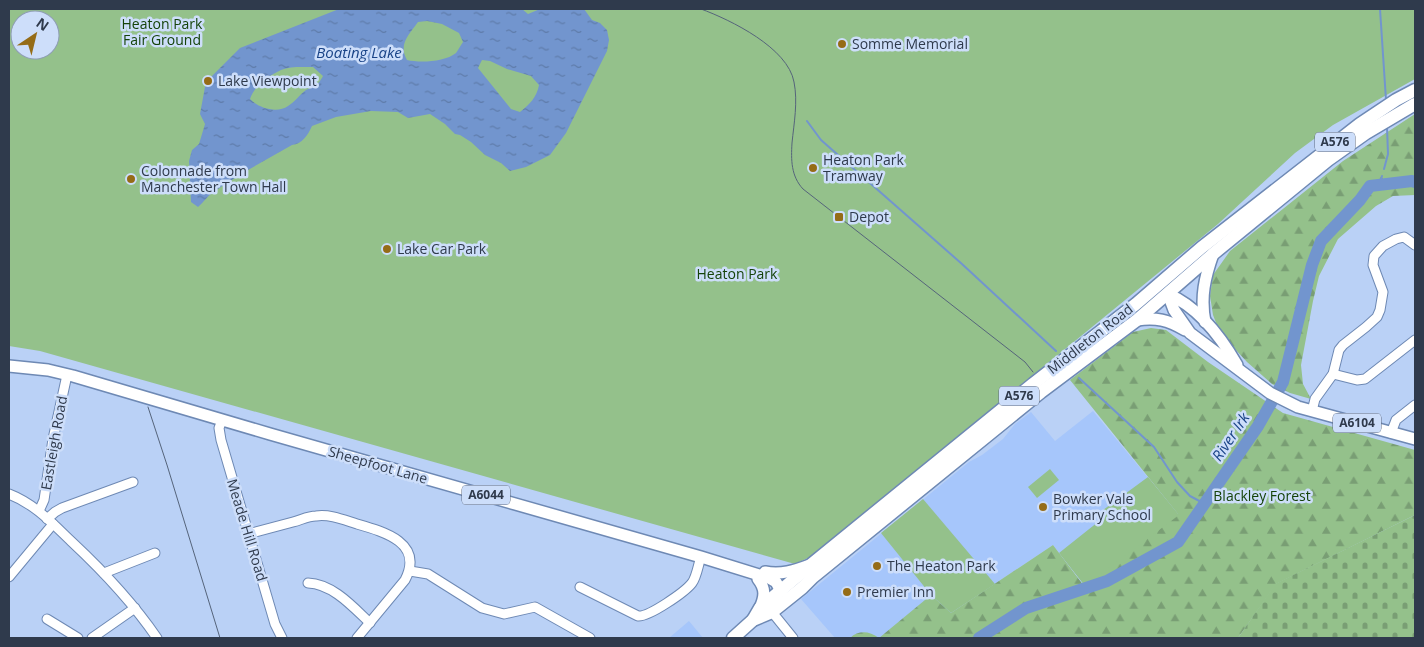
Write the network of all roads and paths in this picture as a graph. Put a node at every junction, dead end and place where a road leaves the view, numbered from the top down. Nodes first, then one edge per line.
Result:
1 (1415, 90) edge
2 (1415, 104) edge
3 (1415, 244) edge
4 (1213, 254) junction
5 (1179, 266) junction
6 (1168, 294) junction
7 (1136, 304) junction
8 (1137, 320) junction
9 (1205, 322) junction
10 (1190, 333) junction
11 (1415, 340) edge
12 (9, 366) edge
13 (1238, 368) junction
14 (67, 374) junction
15 (1333, 374) junction
16 (1415, 405) edge
17 (1312, 411) junction
18 (222, 420) junction
19 (1391, 433) junction
20 (1415, 439) edge
21 (133, 482) dead end
22 (9, 494) edge
23 (39, 512) junction
24 (50, 521) junction
25 (859, 525) junction
26 (875, 527) junction
27 (248, 534) junction
28 (155, 553) dead end
29 (701, 557) junction
30 (813, 563) junction
31 (746, 570) junction
32 (410, 571) junction
33 (104, 573) junction
34 (10, 574) edge
35 (813, 577) junction
36 (758, 579) junction
37 (308, 583) dead end
38 (580, 587) dead end
39 (781, 590) junction
40 (135, 608) junction
41 (771, 609) junction
42 (48, 619) dead end
43 (370, 623) junction
44 (78, 638) edge
45 (92, 638) edge
46 (157, 638) edge
47 (282, 638) edge
48 (357, 638) edge
49 (590, 638) edge
50 (732, 638) edge
51 (793, 638) edge

1 - 5 highway, Middleton Road / A576
2 - 4 highway, Middleton Road / A576
3 - 15 street
4 - 6 highway, Middleton Road / A576
4 - 9 main road
5 - 6 main road
5 - 7 highway, Middleton Road / A576
6 - 7 main road
6 - 8 highway, Middleton Road / A576
6 - 9 main road
6 - 10 main road
7 - 25 highway, Middleton Road / A576
8 - 10 main road
8 - 26 highway, Middleton Road / A576
9 - 13 main road
10 - 13 main road
11 - 15 street
12 - 14 main road, Sheepfoot Lane / A6044
13 - 17 main road, A6104
14 - 18 main road, Sheepfoot Lane / A6044
14 - 23 street, Eastleigh Road
15 - 17 street
16 - 19 street
17 - 19 main road, A6104
18 - 27 street, Meade Hill Road
18 - 29 main road, Sheepfoot Lane / A6044
19 - 20 main road, A6104
21 - 24 street
22 - 23 street
23 - 24 street
24 - 33 street
24 - 34 street
25 - 26 highway
25 - 30 highway, Middleton Road / A576
26 - 35 highway, Middleton Road / A576
27 - 32 street
27 - 47 street, Meade Hill Road
28 - 33 street
29 - 31 main road, Sheepfoot Lane / A6044
29 - 38 street
30 - 31 main road, Sheepfoot Lane / A6044
30 - 39 highway, Middleton Road / A576
31 - 36 main road, Sheepfoot Lane / A6044
31 - 39 main road, Sheepfoot Lane / A6044
32 - 43 street
32 - 49 street
33 - 40 street
35 - 39 highway, A576
35 - 41 highway, Middleton Road / A576
36 - 39 main road, Sheepfoot Lane / A6044
36 - 41 main road
37 - 43 street
39 - 41 highway, A576
39 - 41 highway, Middleton Road / A576
40 - 45 street
40 - 46 street
41 - 50 highway, Middleton Road / A576
41 - 51 street
42 - 44 street
43 - 48 street

